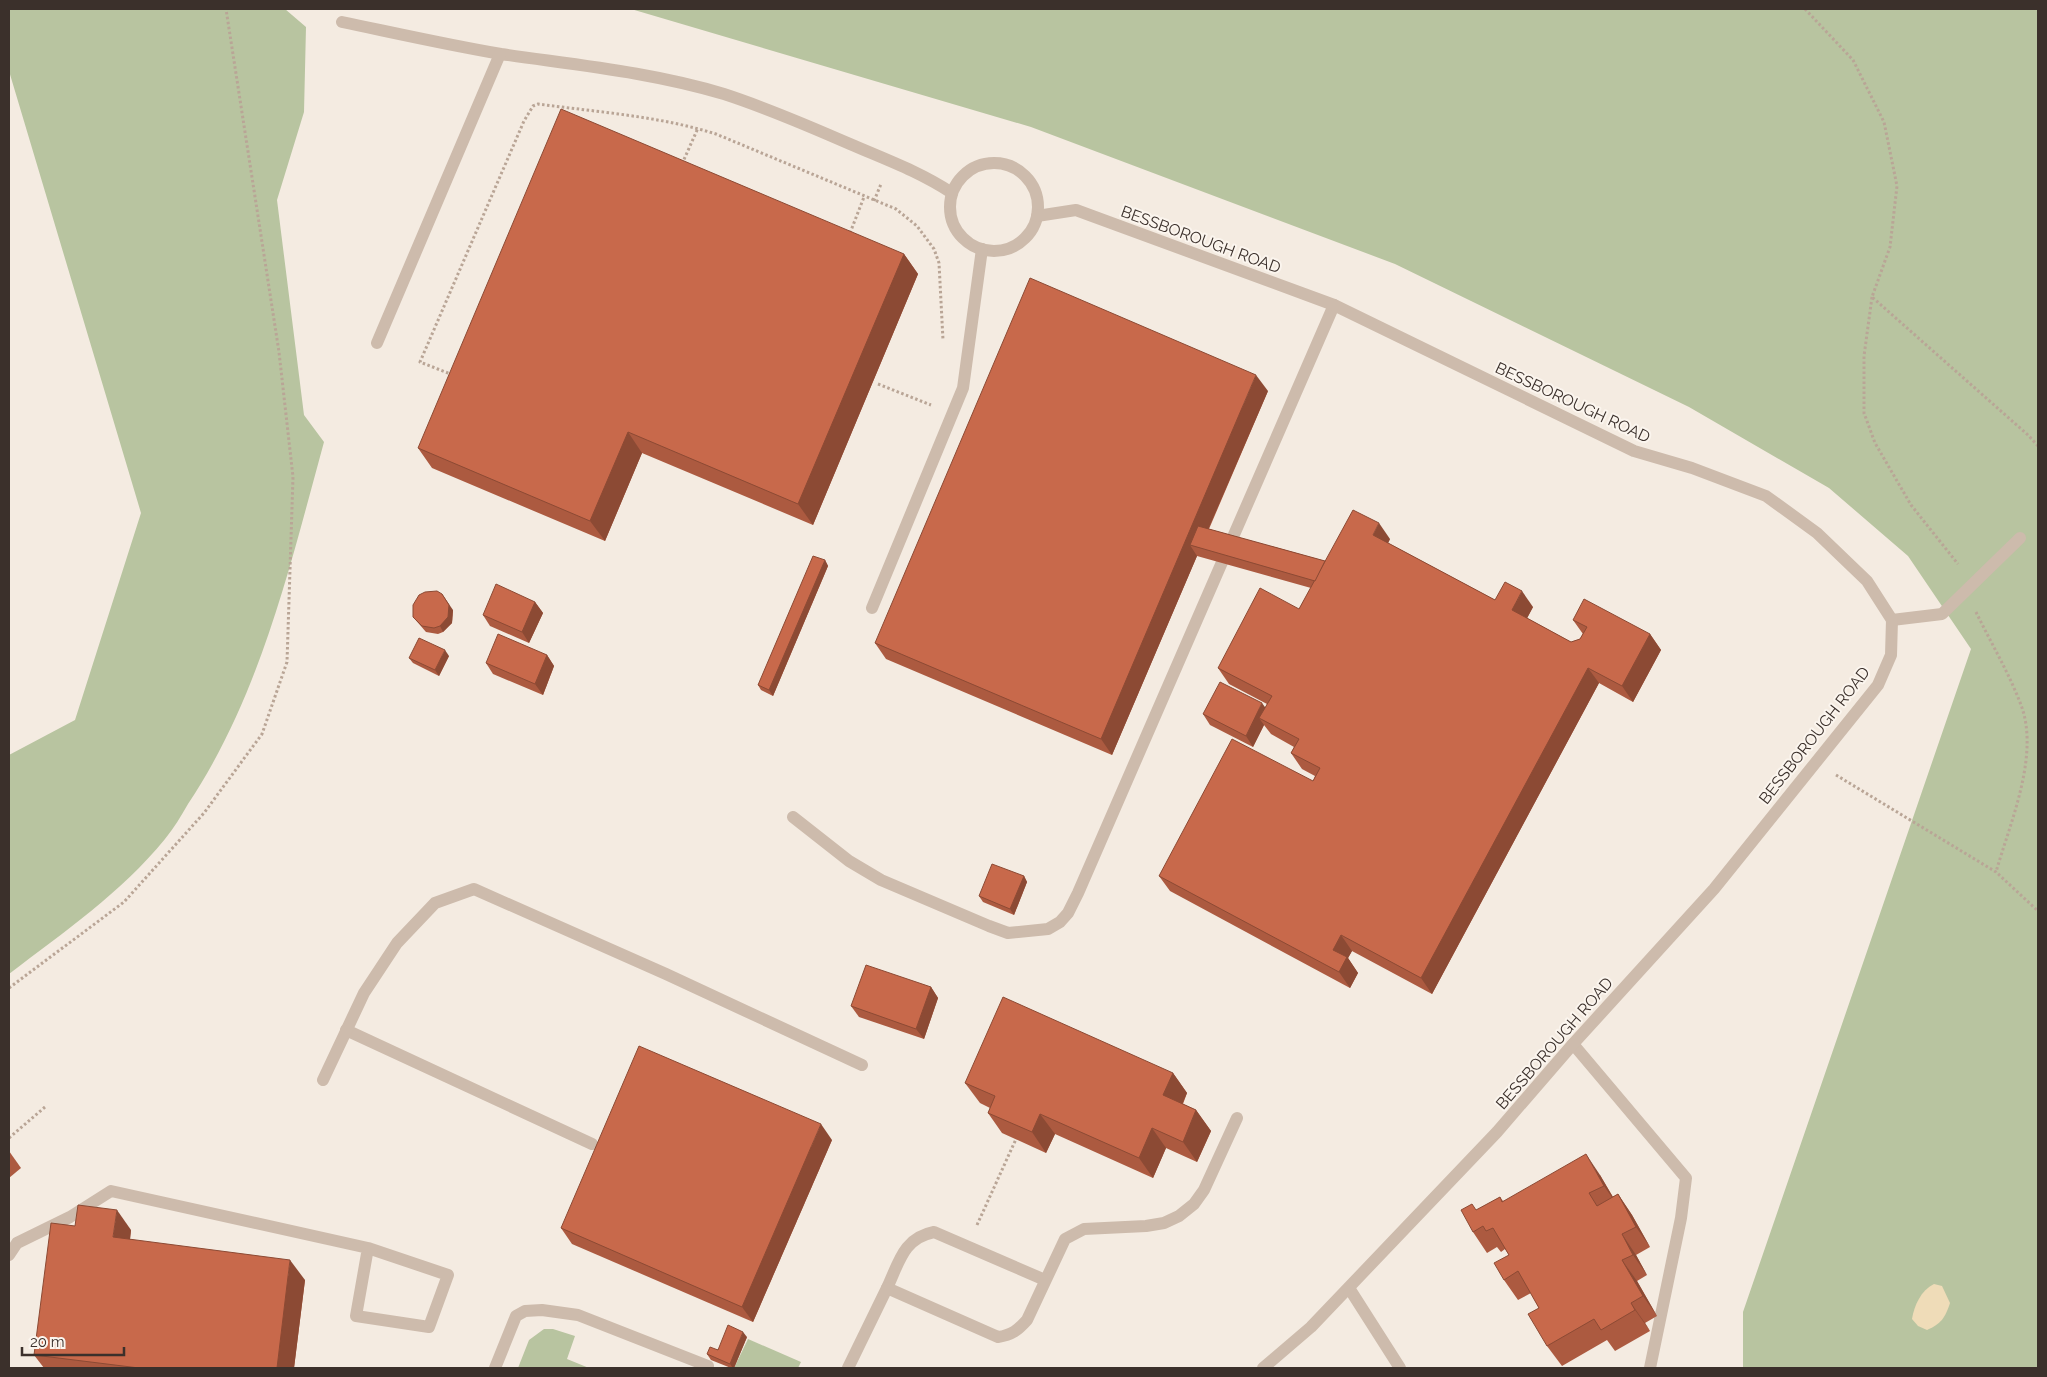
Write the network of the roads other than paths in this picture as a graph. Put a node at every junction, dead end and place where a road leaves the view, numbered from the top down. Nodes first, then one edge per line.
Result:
1 (342, 22) dead end
2 (500, 54) junction
3 (952, 193) junction
4 (1037, 216) junction
5 (982, 249) junction
6 (1334, 305) junction
7 (377, 342) dead end
8 (2020, 538) dead end
9 (872, 608) dead end
10 (1892, 620) junction
11 (792, 817) dead end
12 (346, 1030) junction
13 (1573, 1044) junction
14 (862, 1066) dead end
15 (323, 1080) dead end
16 (1237, 1118) dead end
17 (592, 1144) dead end
18 (70, 1217) junction
19 (65, 1233) edge
20 (368, 1248) junction
21 (9, 1255) edge
22 (1044, 1280) junction
23 (887, 1288) junction
24 (1349, 1288) junction
25 (708, 1366) dead end
26 (495, 1368) edge
27 (848, 1368) edge
28 (1263, 1368) edge
29 (1400, 1368) edge
30 (1650, 1368) edge

1 - 2 street
2 - 3 street
2 - 7 street
3 - 4 street
3 - 5 street
4 - 5 street
4 - 6 street, BESSBOROUGH ROAD
5 - 9 street
6 - 10 street, BESSBOROUGH ROAD
6 - 11 street
8 - 10 street
10 - 13 street, BESSBOROUGH ROAD
12 - 14 street
12 - 15 street
12 - 17 street
13 - 24 street, BESSBOROUGH ROAD
13 - 30 street
16 - 22 street
18 - 19 street
18 - 20 street
18 - 21 street
20 - 20 street
22 - 23 street
22 - 23 street
23 - 27 street
24 - 28 street, BESSBOROUGH ROAD
24 - 29 street
25 - 26 street

